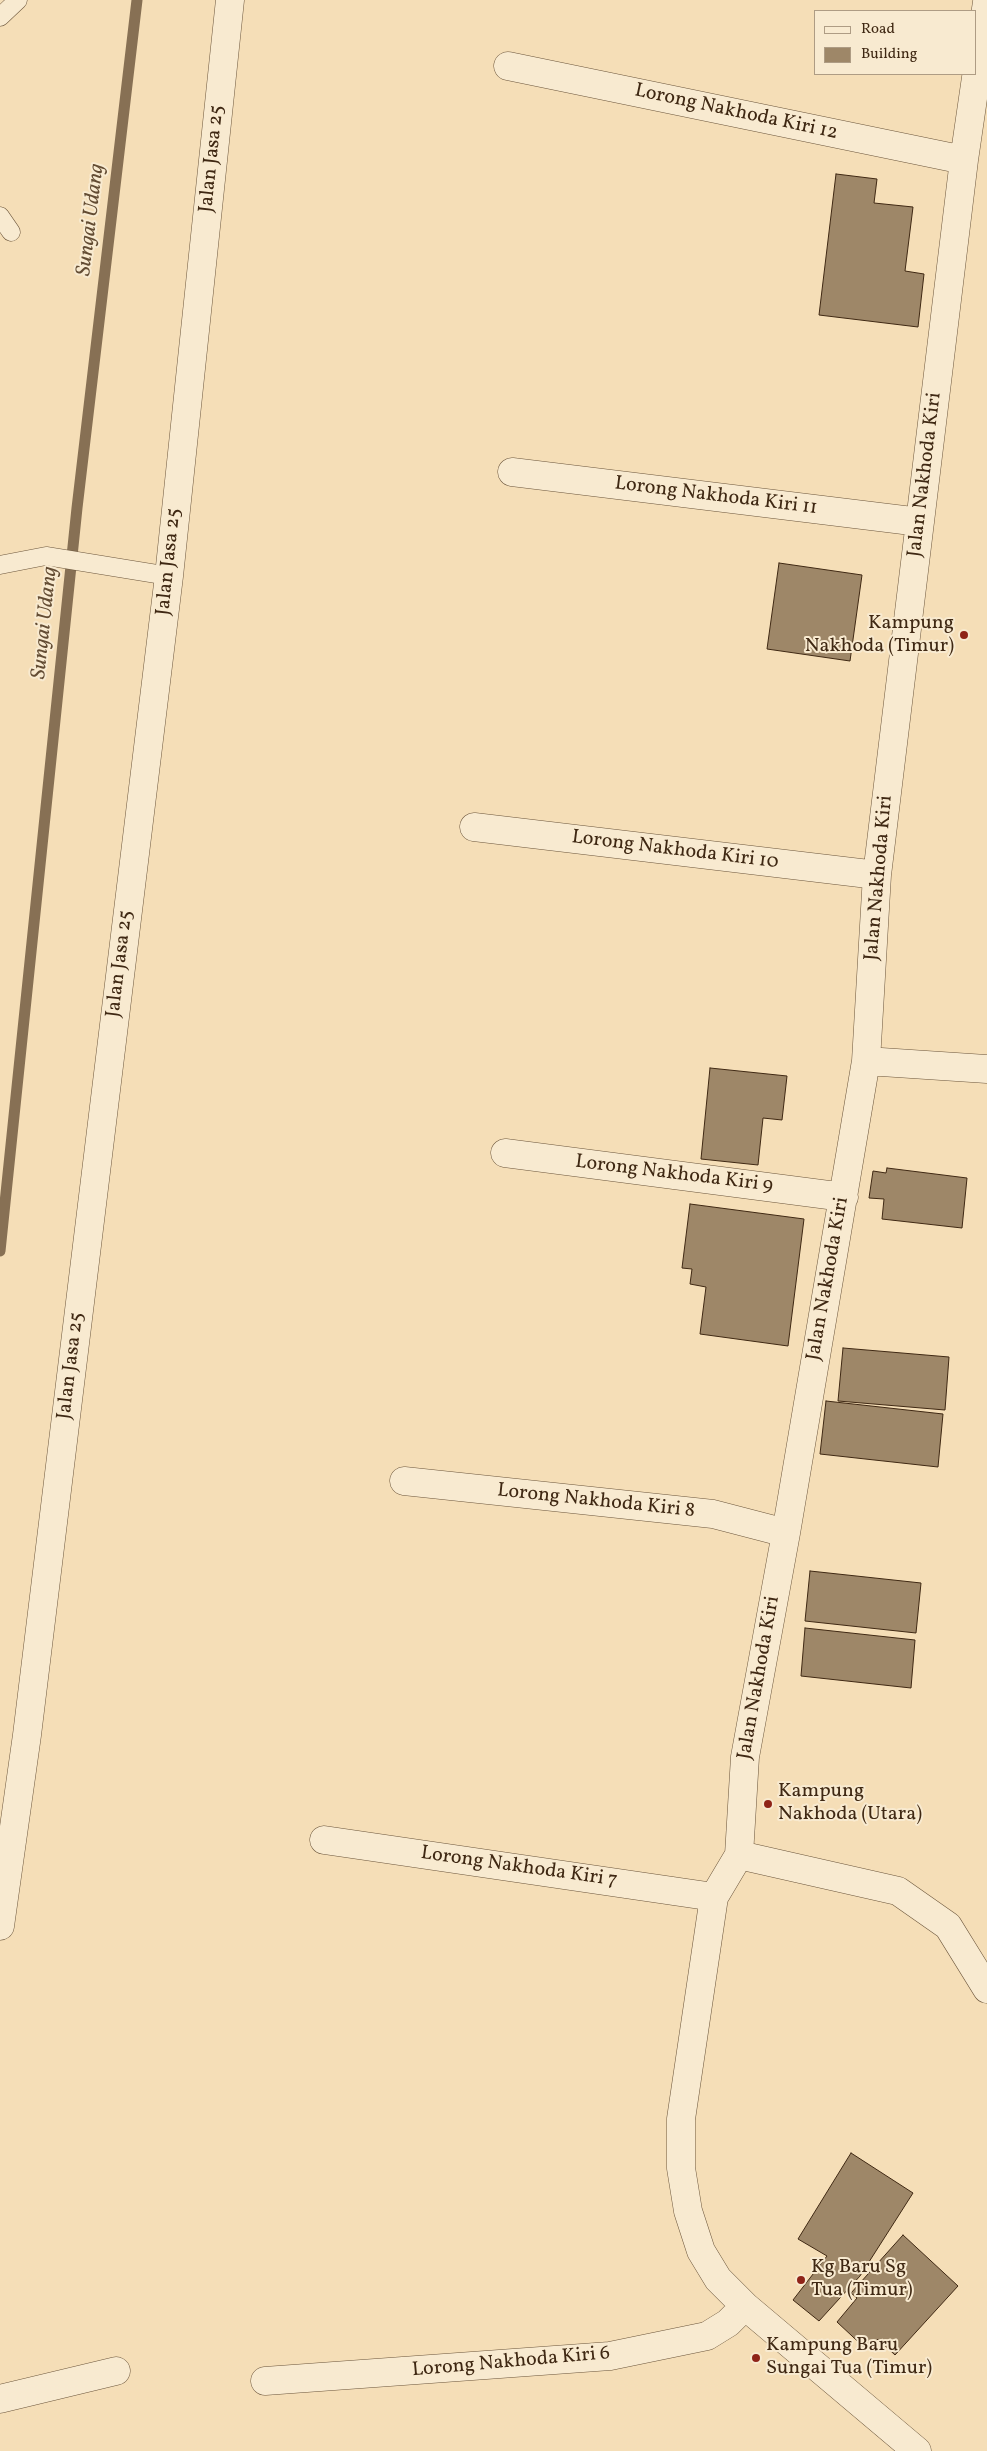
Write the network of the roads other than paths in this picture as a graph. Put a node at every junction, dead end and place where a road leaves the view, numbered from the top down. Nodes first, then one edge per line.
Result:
1 (18, 0) edge
2 (230, 0) edge
3 (987, 2) edge
4 (0, 17) edge
5 (508, 66) dead end
6 (977, 71) edge
7 (976, 75) edge
8 (964, 160) junction
9 (0, 216) edge
10 (11, 232) dead end
11 (512, 472) dead end
12 (920, 522) junction
13 (0, 564) edge
14 (169, 576) junction
15 (474, 827) dead end
16 (877, 875) junction
17 (866, 1061) junction
18 (987, 1069) edge
19 (505, 1153) dead end
20 (844, 1197) junction
21 (404, 1481) dead end
22 (786, 1533) junction
23 (324, 1840) dead end
24 (739, 1855) junction
25 (714, 1897) junction
26 (0, 1926) edge
27 (987, 1989) edge
28 (745, 2306) junction
29 (116, 2370) dead end
30 (265, 2381) dead end
31 (0, 2399) edge
32 (917, 2451) edge

1 - 4 lane
2 - 14 street, Jalan Jasa 25
3 - 6 street, Jalan Nakhoda Kiri
5 - 8 street, Lorong Nakhoda Kiri 12
7 - 8 street, Jalan Nakhoda Kiri
8 - 12 street, Jalan Nakhoda Kiri
9 - 10 lane
11 - 12 street, Lorong Nakhoda Kiri 11
12 - 16 street, Jalan Nakhoda Kiri
13 - 14 lane
14 - 26 street, Jalan Jasa 25
15 - 16 street, Lorong Nakhoda Kiri 10
16 - 17 street, Jalan Nakhoda Kiri
17 - 18 street
17 - 20 street, Jalan Nakhoda Kiri
19 - 20 street, Lorong Nakhoda Kiri 9
20 - 22 street, Jalan Nakhoda Kiri
21 - 22 street, Lorong Nakhoda Kiri 8
22 - 24 street, Jalan Nakhoda Kiri
23 - 25 street, Lorong Nakhoda Kiri 7
24 - 25 street, Jalan Nakhoda Kiri
24 - 27 street
25 - 28 street, Jalan Nakhoda Kiri
28 - 30 street, Lorong Nakhoda Kiri 6
28 - 32 street, Jalan Nakhoda Kiri
29 - 31 street

